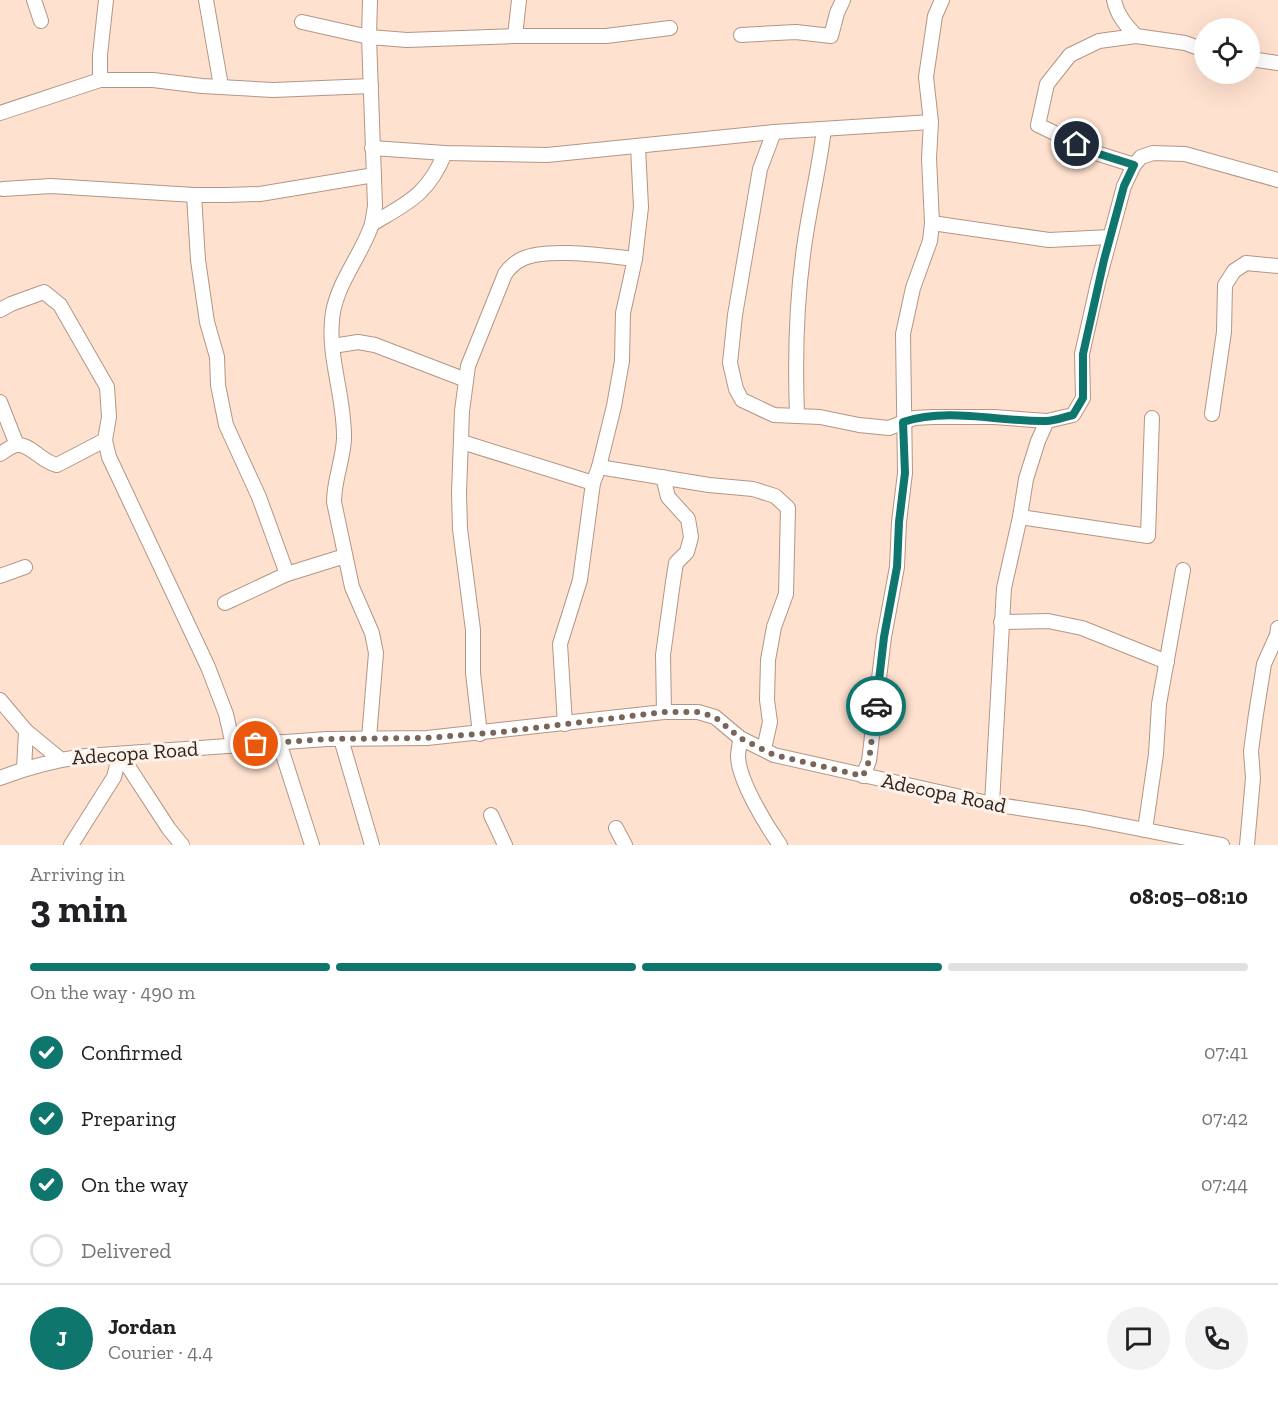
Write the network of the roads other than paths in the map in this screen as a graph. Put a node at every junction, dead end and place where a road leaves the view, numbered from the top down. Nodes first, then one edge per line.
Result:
1 (34, 0) edge
2 (106, 0) edge
3 (206, 0) edge
4 (370, 0) edge
5 (519, 0) edge
6 (843, 0) edge
7 (942, 0) edge
8 (1114, 0) edge
9 (41, 21) dead end
10 (302, 22) dead end
11 (670, 28) dead end
12 (741, 35) dead end
13 (514, 36) junction
14 (1136, 36) junction
15 (369, 37) junction
16 (1194, 46) edge
17 (1260, 60) edge
18 (1278, 63) edge
19 (100, 80) junction
20 (221, 86) junction
21 (371, 86) junction
22 (0, 113) edge
23 (931, 122) junction
24 (824, 129) junction
25 (774, 132) junction
26 (638, 147) junction
27 (372, 148) junction
28 (445, 153) junction
29 (1134, 165) junction
30 (374, 175) junction
31 (1278, 180) edge
32 (3, 189) dead end
33 (194, 195) junction
34 (932, 223) junction
35 (372, 224) junction
36 (1110, 237) junction
37 (635, 259) junction
38 (1278, 266) edge
39 (0, 310) edge
40 (333, 345) junction
41 (466, 380) junction
42 (0, 402) edge
43 (1212, 414) dead end
44 (797, 415) junction
45 (1152, 418) dead end
46 (1047, 421) junction
47 (903, 422) junction
48 (105, 440) junction
49 (462, 442) junction
50 (17, 445) junction
51 (0, 454) edge
52 (599, 467) junction
53 (663, 477) junction
54 (593, 483) junction
55 (1020, 517) junction
56 (345, 556) junction
57 (25, 567) dead end
58 (1183, 570) dead end
59 (287, 574) junction
60 (0, 576) edge
61 (225, 603) dead end
62 (1001, 622) junction
63 (1278, 628) edge
64 (1167, 662) junction
65 (0, 700) edge
66 (664, 712) junction
67 (565, 724) junction
68 (26, 731) junction
69 (480, 734) junction
70 (369, 738) junction
71 (740, 738) junction
72 (341, 739) junction
73 (279, 742) junction
74 (233, 745) junction
75 (764, 749) junction
76 (120, 754) junction
77 (60, 759) junction
78 (24, 769) junction
79 (863, 776) junction
80 (0, 778) edge
81 (992, 804) junction
82 (491, 815) dead end
83 (616, 828) dead end
84 (1145, 830) junction
85 (71, 845) edge
86 (182, 845) edge
87 (312, 845) edge
88 (372, 845) edge
89 (505, 845) edge
90 (625, 845) edge
91 (780, 845) edge
92 (1222, 845) edge
93 (1247, 845) edge

1 - 9 street
2 - 19 street
3 - 20 street
4 - 15 street
5 - 13 street
6 - 12 street
7 - 23 street
8 - 14 street
10 - 15 street
11 - 13 street
13 - 15 street
14 - 16 street
14 - 29 street
15 - 21 street
17 - 18 street
19 - 20 street
19 - 22 street
20 - 21 street
21 - 27 street
23 - 24 street
23 - 34 street
24 - 25 street
24 - 44 street
25 - 26 street
25 - 44 street
26 - 28 street
26 - 37 street
27 - 28 street
27 - 30 street
28 - 35 street
29 - 31 street
29 - 36 street
30 - 33 street
30 - 35 street
32 - 33 street
33 - 59 street
34 - 36 street
34 - 47 street
35 - 40 street
36 - 46 street
37 - 41 street
37 - 52 street
38 - 43 street
39 - 48 street
40 - 41 street
40 - 56 street
41 - 49 street
42 - 50 street
44 - 47 street
45 - 55 street
46 - 47 street
46 - 55 street
47 - 79 street
48 - 50 street
48 - 74 street
49 - 54 street
49 - 69 street
50 - 51 street
52 - 53 street
52 - 54 street
53 - 66 street
53 - 75 street
54 - 67 street
55 - 62 street
56 - 59 street
56 - 70 street
57 - 60 street
58 - 64 street
59 - 61 street
62 - 64 street
62 - 81 street
63 - 93 street
64 - 84 street
65 - 68 street
66 - 67 street, Adecopa Road
66 - 71 street, Adecopa Road
67 - 69 street, Adecopa Road
68 - 77 street
68 - 78 street
69 - 70 street, Adecopa Road
70 - 72 street, Adecopa Road
71 - 75 street, Adecopa Road
71 - 91 street
72 - 73 street, Adecopa Road
72 - 88 street
73 - 74 street, Adecopa Road
73 - 87 street
74 - 76 street, Adecopa Road
75 - 79 street, Adecopa Road
76 - 77 street, Adecopa Road
76 - 85 street
76 - 86 street
77 - 78 street, Adecopa Road
78 - 80 street, Adecopa Road
79 - 81 street, Adecopa Road
81 - 84 street, Adecopa Road
82 - 89 street
83 - 90 street
84 - 92 street, Adecopa Road

